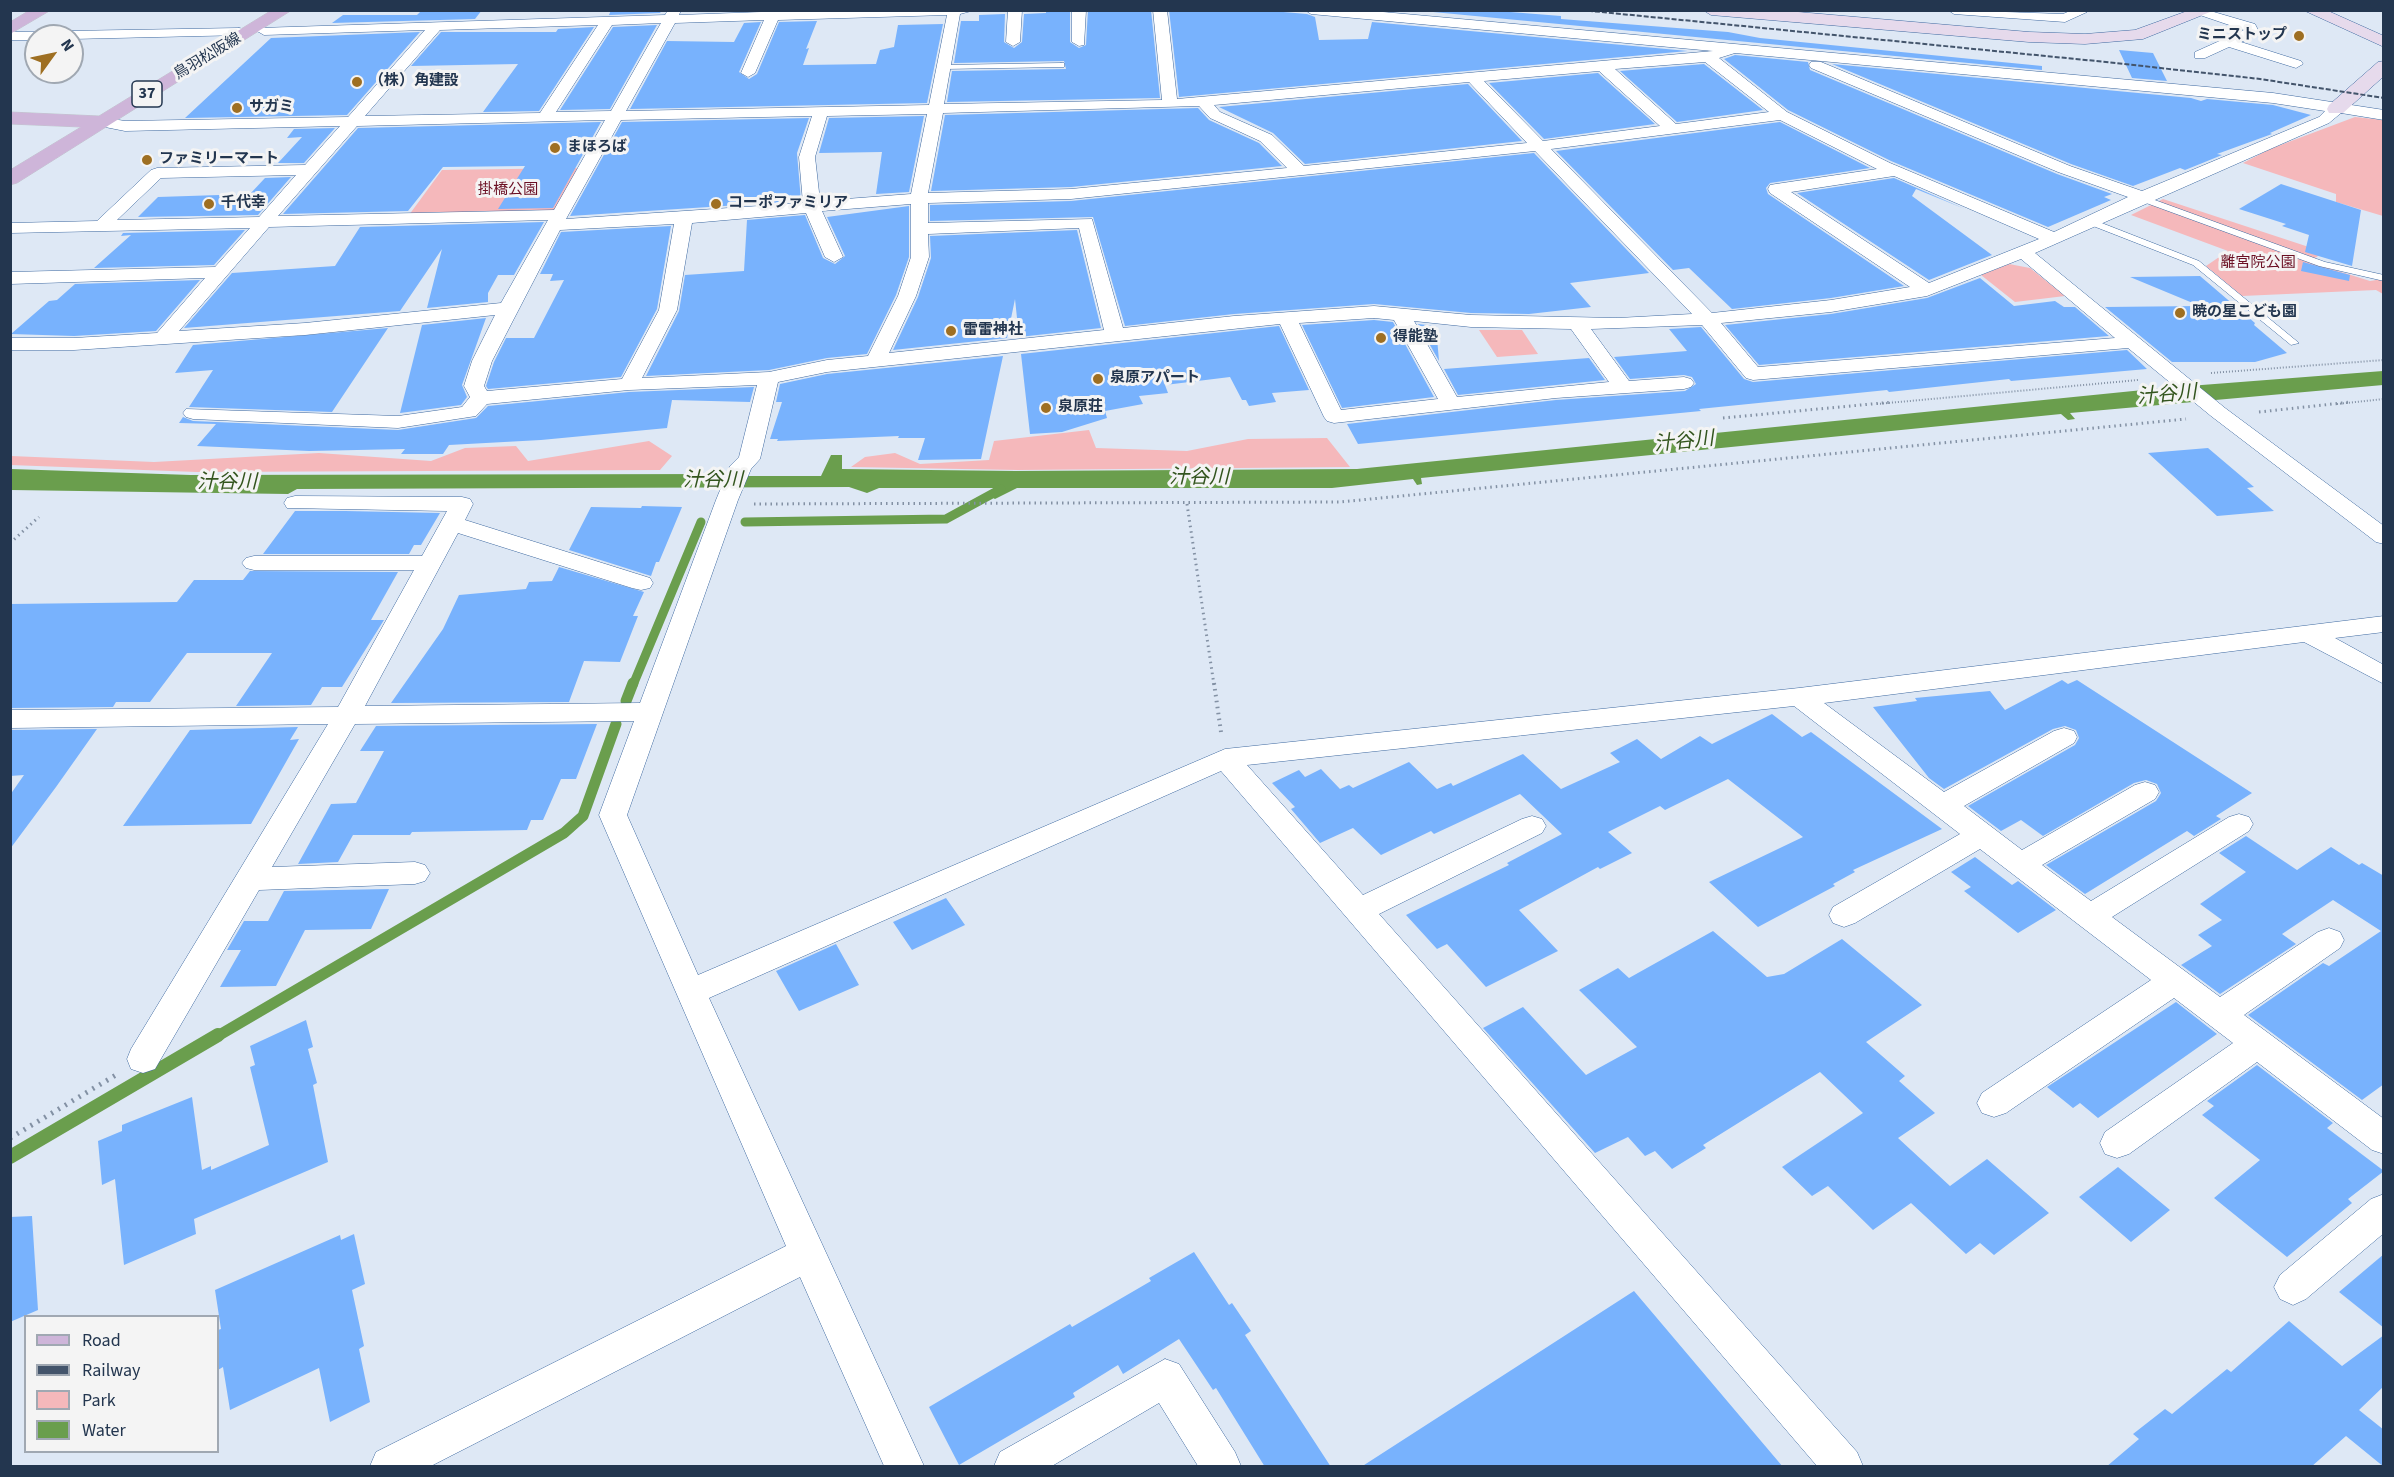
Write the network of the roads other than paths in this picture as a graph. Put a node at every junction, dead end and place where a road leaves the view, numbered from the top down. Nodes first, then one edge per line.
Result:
1 (43, 10) edge
2 (284, 10) edge
3 (969, 10) edge
4 (1015, 10) edge
5 (1079, 10) edge
6 (1160, 10) edge
7 (1311, 10) edge
8 (1711, 10) edge
9 (1954, 10) edge
10 (2311, 10) edge
11 (954, 11) edge
12 (2200, 11) edge
13 (2081, 12) edge
14 (833, 13) edge
15 (673, 15) edge
16 (1842, 16) edge
17 (772, 17) junction
18 (607, 22) junction
19 (436, 26) junction
20 (10, 29) edge
21 (264, 31) dead end
22 (239, 32) dead end
23 (10, 36) edge
24 (1013, 42) dead end
25 (1079, 42) dead end
26 (2384, 42) edge
27 (2230, 43) junction
28 (1730, 50) junction
29 (2200, 55) dead end
30 (1796, 56) junction
31 (1708, 57) junction
32 (2296, 64) dead end
33 (1061, 65) dead end
34 (1602, 66) junction
35 (2384, 66) edge
36 (943, 67) junction
37 (748, 73) dead end
38 (1473, 78) junction
39 (1204, 102) junction
40 (1170, 104) junction
41 (936, 109) junction
42 (2336, 109) junction
43 (821, 111) junction
44 (617, 115) junction
45 (2384, 115) edge
46 (1782, 116) junction
47 (545, 117) junction
48 (10, 118) edge
49 (351, 121) junction
50 (100, 122) junction
51 (1674, 130) junction
52 (1540, 146) junction
53 (310, 170) junction
54 (1300, 171) junction
55 (1897, 171) junction
56 (10, 179) edge
57 (2142, 197) junction
58 (919, 198) junction
59 (812, 208) junction
60 (684, 218) junction
61 (558, 220) junction
62 (265, 222) junction
63 (2091, 222) junction
64 (101, 226) junction
65 (10, 228) edge
66 (920, 229) junction
67 (2054, 239) junction
68 (2022, 251) junction
69 (834, 256) dead end
70 (220, 272) junction
71 (2384, 278) edge
72 (10, 279) edge
73 (1927, 290) junction
74 (508, 308) junction
75 (1400, 314) junction
76 (1287, 319) junction
77 (1707, 319) junction
78 (1577, 324) junction
79 (1115, 335) junction
80 (164, 337) junction
81 (2132, 342) junction
82 (2294, 343) dead end
83 (10, 344) edge
84 (875, 361) junction
85 (769, 378) junction
86 (1684, 383) dead end
87 (629, 384) junction
88 (1623, 387) junction
89 (481, 398) junction
90 (1451, 404) junction
91 (193, 413) dead end
92 (295, 503) dead end
93 (451, 523) junction
94 (2384, 537) edge
95 (254, 563) dead end
96 (429, 563) junction
97 (641, 583) dead end
98 (2384, 624) edge
99 (2309, 634) junction
100 (2384, 676) edge
101 (1799, 698) junction
102 (652, 712) junction
103 (347, 715) junction
104 (10, 719) edge
105 (2064, 737) dead end
106 (1225, 758) junction
107 (2145, 792) dead end
108 (1942, 806) junction
109 (2240, 824) dead end
110 (1532, 826) dead end
111 (1981, 835) junction
112 (2020, 864) junction
113 (415, 873) dead end
114 (249, 879) junction
115 (1358, 911) junction
116 (1844, 915) dead end
117 (2089, 917) junction
118 (2329, 940) dead end
119 (2174, 981) junction
120 (690, 992) junction
121 (2219, 1015) junction
122 (2257, 1044) junction
123 (142, 1059) road end
124 (1994, 1103) dead end
125 (2384, 1139) edge
126 (2117, 1143) dead end
127 (2384, 1210) edge
128 (808, 1254) junction
129 (2293, 1287) dead end
130 (390, 1467) edge
131 (904, 1467) edge
132 (1014, 1467) edge
133 (1221, 1467) edge
134 (1843, 1467) edge

1 - 20 main road
2 - 50 main road, 鳥羽松阪線 / 37
3 - 11 street
4 - 24 street
5 - 25 street
6 - 40 street
7 - 28 street
8 - 16 street
9 - 13 street
10 - 26 street
11 - 14 street
11 - 36 street
12 - 16 street
12 - 27 street
14 - 17 street
15 - 17 street
15 - 18 street
15 - 44 street
17 - 37 street
18 - 19 street
18 - 47 street
19 - 21 street
19 - 49 street
22 - 23 street
27 - 29 street
27 - 32 street
28 - 30 street
28 - 31 street
30 - 42 street
30 - 57 street
31 - 34 street
31 - 46 street
33 - 36 lane
34 - 38 street
34 - 51 street
35 - 42 street
36 - 41 street
38 - 39 street
38 - 52 street
39 - 40 street
39 - 54 street
40 - 41 street
41 - 43 street
41 - 58 street
42 - 45 street
42 - 57 street
43 - 44 street
43 - 59 street
44 - 47 street
44 - 61 street
46 - 51 street
46 - 55 street
47 - 49 street
48 - 50 main road
49 - 50 street
49 - 53 street
50 - 56 main road, 鳥羽松阪線 / 37
51 - 52 street
52 - 54 street
52 - 77 street
53 - 62 street
53 - 64 street
54 - 58 street
55 - 67 street
55 - 73 street
57 - 63 street
57 - 71 lane
58 - 59 street
58 - 66 street
59 - 60 street
59 - 69 street
60 - 61 street
60 - 87 street
61 - 62 street
61 - 74 street
62 - 64 street
62 - 70 street
63 - 67 street
63 - 82 lane
64 - 65 street
66 - 79 street
66 - 84 street
67 - 68 street
68 - 73 street
68 - 81 street
70 - 72 street
70 - 80 street
73 - 77 street
74 - 80 street
74 - 89 street
75 - 76 street
75 - 78 street
75 - 90 street
76 - 79 street
76 - 90 street
77 - 78 street
77 - 81 street
78 - 88 street
79 - 84 street
80 - 83 street
81 - 94 street
84 - 85 street
85 - 87 street
85 - 102 street
86 - 88 street
87 - 89 street
88 - 90 street
89 - 91 street
92 - 93 street
93 - 96 street
93 - 97 street
95 - 96 street
96 - 103 street
98 - 99 street
99 - 100 street
99 - 101 street
101 - 106 street
101 - 108 street
102 - 103 street
102 - 120 street
103 - 104 street
103 - 114 street
105 - 108 street
106 - 115 street
106 - 120 street
107 - 112 street
108 - 111 street
109 - 117 street
110 - 115 street
111 - 112 street
111 - 116 street
112 - 117 street
113 - 114 street
114 - 123 street
115 - 134 street
117 - 119 street
118 - 121 street
119 - 121 street
119 - 124 street
120 - 128 street
121 - 122 street
122 - 125 street
122 - 126 street
127 - 129 street
128 - 130 street
128 - 131 street
132 - 133 street

